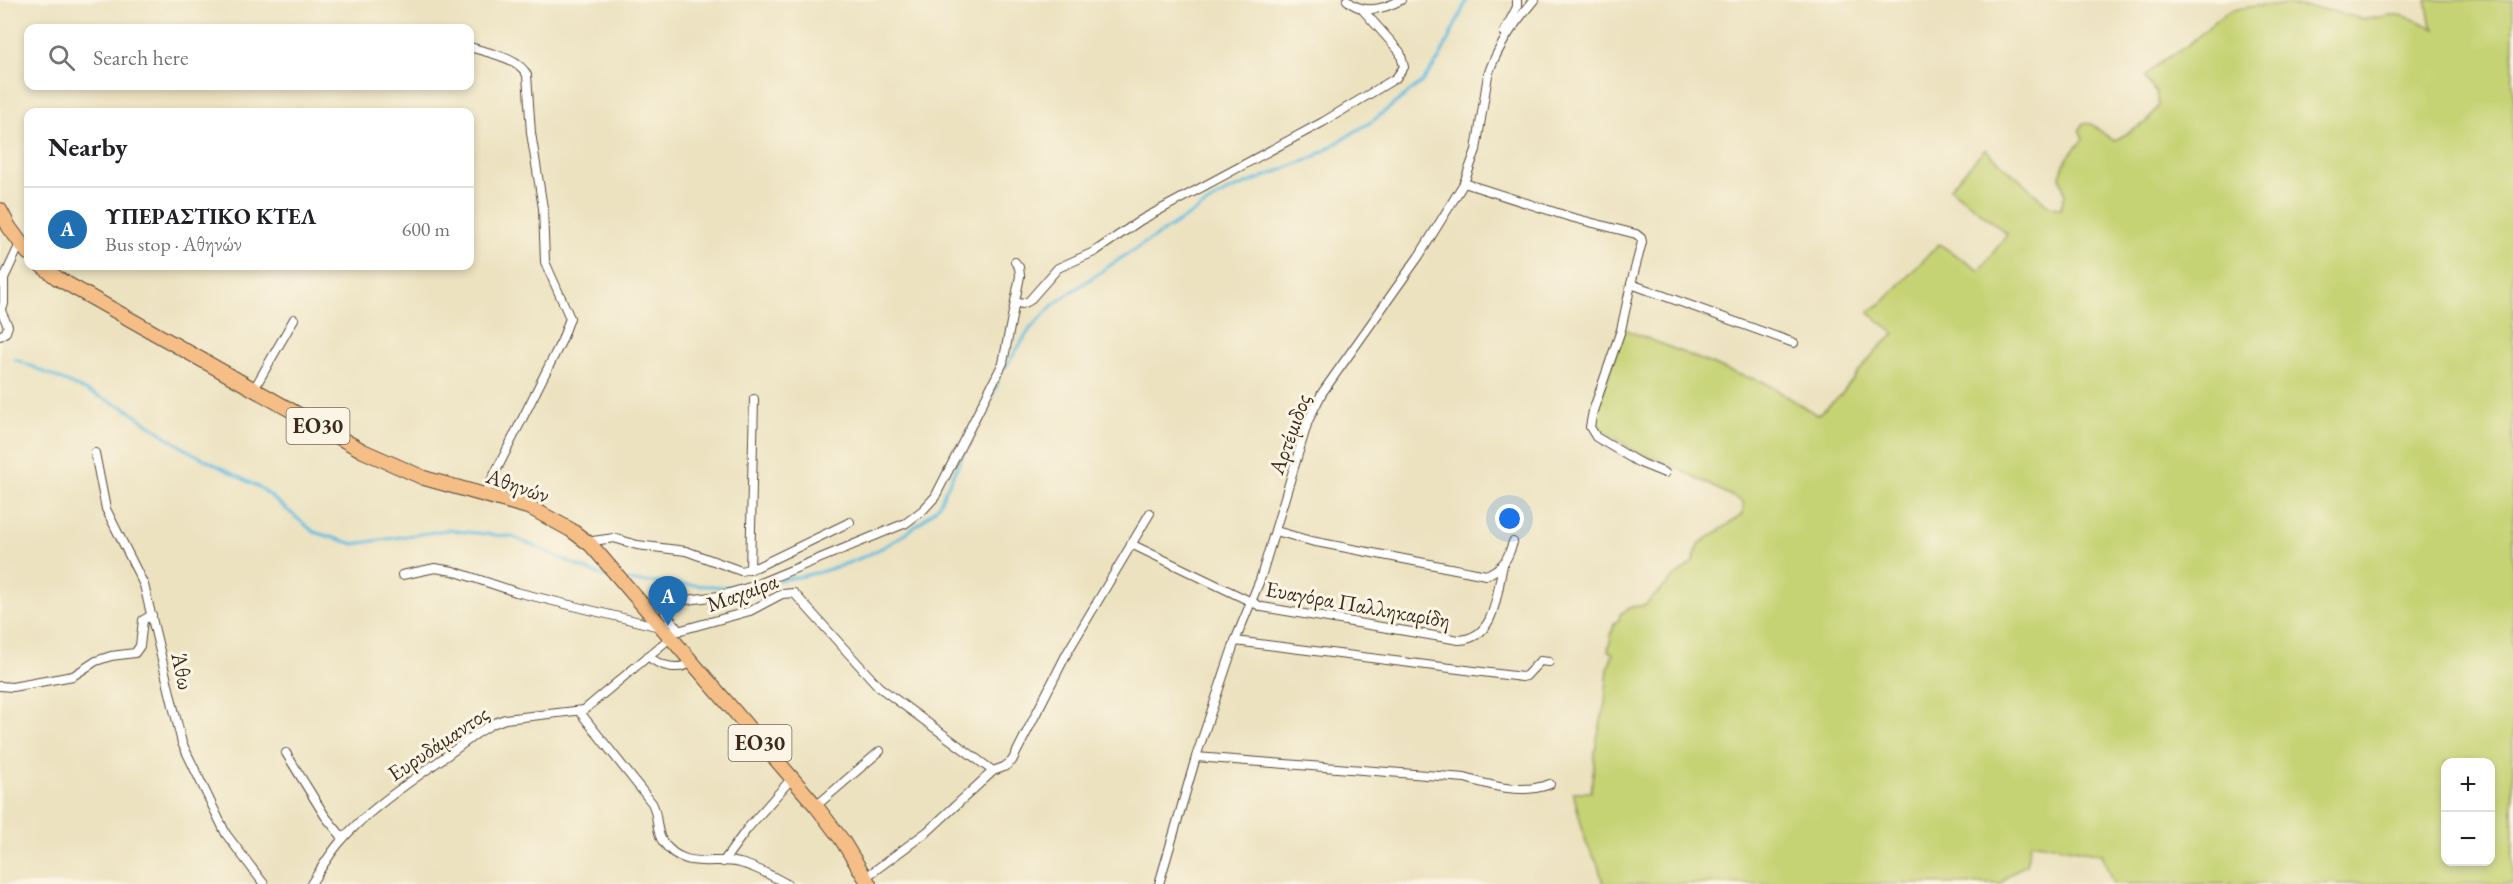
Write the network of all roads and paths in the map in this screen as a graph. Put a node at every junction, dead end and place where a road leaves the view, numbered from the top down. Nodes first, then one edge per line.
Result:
1 (1347, 0) edge
2 (1401, 0) edge
3 (1517, 0) edge
4 (1534, 0) edge
5 (1362, 9) junction
6 (474, 48) edge
7 (1492, 63) junction
8 (1464, 183) junction
9 (0, 210) edge
10 (24, 248) edge
11 (1015, 262) dead end
12 (47, 270) edge
13 (1, 285) edge
14 (1631, 285) junction
15 (1015, 302) junction
16 (0, 311) edge
17 (294, 319) dead end
18 (0, 336) edge
19 (1794, 344) dead end
20 (254, 389) junction
21 (754, 399) dead end
22 (95, 453) dead end
23 (1665, 473) dead end
24 (484, 495) junction
25 (1150, 513) dead end
26 (850, 522) dead end
27 (1276, 531) junction
28 (1513, 542) dead end
29 (589, 544) junction
30 (1131, 544) junction
31 (1503, 565) junction
32 (750, 570) junction
33 (402, 576) dead end
34 (1251, 603) junction
35 (152, 615) junction
36 (669, 633) junction
37 (1235, 641) junction
38 (648, 656) junction
39 (1549, 662) dead end
40 (690, 663) junction
41 (0, 686) edge
42 (579, 711) junction
43 (880, 751) dead end
44 (286, 753) dead end
45 (1196, 757) junction
46 (993, 771) junction
47 (792, 778) junction
48 (1550, 784) dead end
49 (816, 806) junction
50 (343, 838) junction
51 (723, 862) junction
52 (867, 881) edge
53 (264, 884) edge
54 (311, 884) edge
55 (786, 884) edge
56 (1159, 884) edge

1 - 5 street
2 - 5 street
3 - 7 street
4 - 7 street, Αρτέμιδος
5 - 15 street
6 - 24 street
7 - 8 street, Αρτέμιδος
8 - 14 street
8 - 27 street, Αρτέμιδος
9 - 10 main road
10 - 13 street
11 - 15 street
12 - 20 main road, Αθηνών / ΕΟ30
13 - 16 street
14 - 19 street
14 - 23 street
15 - 36 street
16 - 18 street
17 - 20 street
20 - 24 main road, Αθηνών / ΕΟ30
21 - 32 street
22 - 35 street, Άθω
24 - 29 main road, Αθηνών / ΕΟ30
25 - 30 street
26 - 32 street
27 - 31 street
27 - 34 street, Αρτέμιδος
28 - 31 street
29 - 32 street
29 - 36 main road, Αθηνών / ΕΟ30
30 - 34 street, Ευαγόρα Παλληκαρίδη
30 - 46 street
31 - 34 street, Ευαγόρα Παλληκαρίδη
33 - 36 street
34 - 37 street, Αρτέμιδος
35 - 41 street
35 - 53 street, Άθω
36 - 38 street, Ευρυδάμαντος
36 - 40 main road, Αθηνών / ΕΟ30
36 - 46 street, Μαχαίρα
37 - 39 street
37 - 45 street, Αρτέμιδος
38 - 40 street
38 - 42 street, Ευρυδάμαντος
40 - 47 main road, Αθηνών / ΕΟ30
42 - 50 street, Ευρυδάμαντος
42 - 51 street
43 - 49 street
44 - 50 street
45 - 48 street
45 - 56 street, Αρτέμιδος
46 - 52 street
47 - 49 main road, Αθηνών / ΕΟ30
47 - 51 street
49 - 52 main road, Αθηνών / ΕΟ30
50 - 54 street, Ευρυδάμαντος
51 - 55 street

